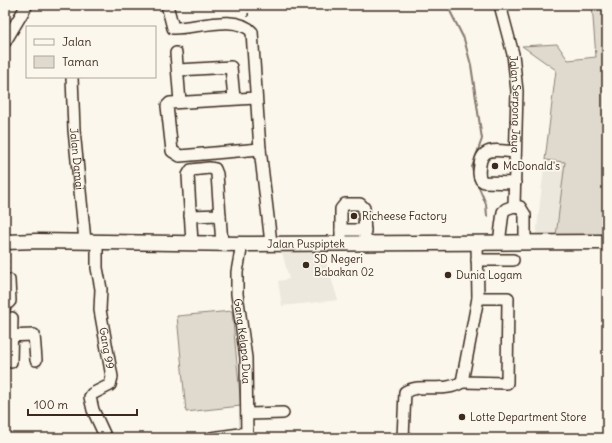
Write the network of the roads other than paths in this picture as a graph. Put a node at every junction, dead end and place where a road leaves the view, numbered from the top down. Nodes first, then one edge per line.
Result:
1 (26, 5) edge
2 (168, 5) edge
3 (500, 5) edge
4 (5, 42) edge
5 (176, 53) dead end
6 (178, 70) junction
7 (72, 78) edge
8 (234, 98) junction
9 (256, 98) junction
10 (180, 102) junction
11 (260, 149) junction
12 (515, 152) junction
13 (515, 183) junction
14 (514, 206) junction
15 (220, 214) junction
16 (190, 216) junction
17 (341, 237) junction
18 (365, 237) junction
19 (91, 241) junction
20 (5, 242) edge
21 (607, 242) edge
22 (192, 243) junction
23 (272, 243) junction
24 (499, 243) junction
25 (525, 243) junction
26 (222, 244) junction
27 (242, 244) junction
28 (477, 244) junction
29 (477, 260) junction
30 (513, 260) dead end
31 (9, 280) road end
32 (478, 298) junction
33 (5, 306) edge
34 (12, 318) dead end
35 (9, 336) edge
36 (36, 360) dead end
37 (11, 362) dead end
38 (462, 382) junction
39 (282, 412) dead end
40 (247, 414) junction
41 (247, 435) edge
42 (106, 438) edge
43 (211, 438) edge
44 (402, 438) edge

1 - 4 street
2 - 9 street
3 - 12 street, Jalan Serpong Jaya
5 - 6 street
6 - 8 street
6 - 10 street
7 - 19 street, Jalan Damai
8 - 9 street
8 - 10 street
9 - 11 street
10 - 11 street
11 - 23 street
12 - 13 street, Jalan Serpong Jaya
12 - 13 street
13 - 14 street, Jalan Serpong Jaya
14 - 24 street
14 - 25 street
15 - 16 street
15 - 16 street
15 - 26 street
16 - 22 street
17 - 18 main road, Jalan Puspiptek
17 - 18 street
17 - 23 main road, Jalan Puspiptek
18 - 28 main road, Jalan Puspiptek
19 - 20 main road, Jalan Puspiptek
19 - 22 main road, Jalan Puspiptek
19 - 42 street, Gang 99
21 - 25 main road, Jalan Puspiptek
22 - 26 main road, Jalan Puspiptek
23 - 27 main road, Jalan Puspiptek
24 - 25 main road, Jalan Puspiptek
24 - 28 main road, Jalan Puspiptek
26 - 27 main road, Jalan Puspiptek
27 - 40 street, Gang Kelapa Dua
28 - 29 street
29 - 30 street
29 - 32 street
31 - 33 street
32 - 38 street
32 - 38 street
34 - 35 street
35 - 36 street
35 - 37 street
38 - 44 street
39 - 40 street
40 - 41 street, Gang Kelapa Dua
41 - 43 street

